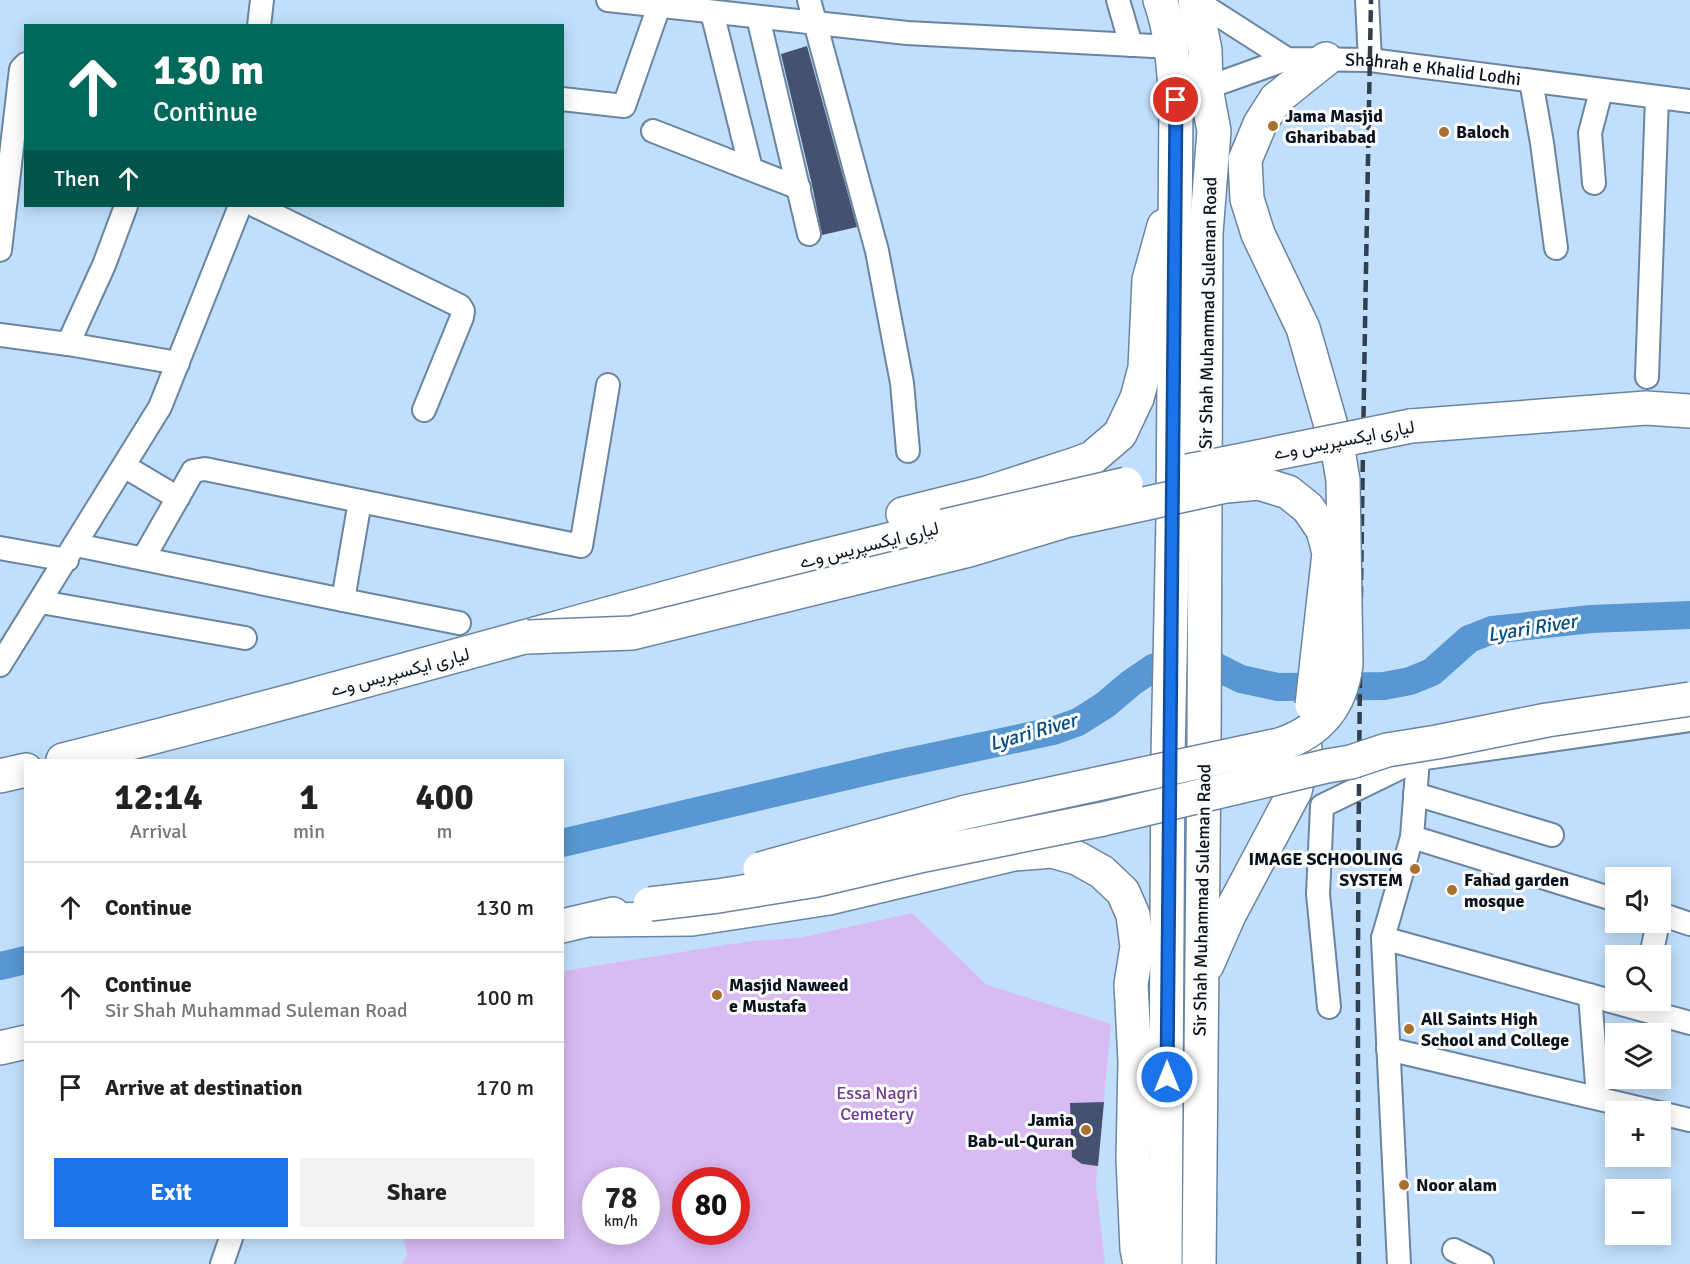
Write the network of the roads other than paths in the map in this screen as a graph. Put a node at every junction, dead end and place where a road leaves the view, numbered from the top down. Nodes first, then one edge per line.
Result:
1 (262, 0) edge
2 (608, 0) edge
3 (809, 0) edge
4 (1118, 0) edge
5 (1160, 0) edge
6 (1195, 0) edge
7 (1366, 0) edge
8 (659, 6) junction
9 (712, 12) junction
10 (758, 17) junction
11 (815, 23) junction
12 (259, 24) edge
13 (1131, 45) junction
14 (1172, 47) junction
15 (1205, 50) junction
16 (1287, 59) junction
17 (1326, 59) junction
18 (1370, 60) junction
19 (24, 66) edge
20 (1531, 81) junction
21 (1206, 88) junction
22 (1601, 91) junction
23 (1658, 98) junction
24 (564, 99) edge
25 (1690, 102) edge
26 (653, 131) dead end
27 (1214, 131) junction
28 (19, 138) edge
29 (751, 169) junction
30 (4, 176) edge
31 (1594, 183) dead end
32 (1176, 185) junction
33 (799, 188) junction
34 (1248, 199) junction
35 (126, 207) edge
36 (240, 207) edge
37 (258, 207) edge
38 (809, 234) dead end
39 (1556, 248) dead end
40 (0, 250) edge
41 (0, 335) edge
42 (68, 344) junction
43 (178, 363) junction
44 (1647, 377) dead end
45 (608, 385) dead end
46 (424, 410) dead end
47 (1690, 411) edge
48 (908, 451) dead end
49 (124, 466) junction
50 (178, 498) junction
51 (360, 501) junction
52 (1189, 519) junction
53 (0, 548) edge
54 (71, 552) junction
55 (143, 559) junction
56 (343, 600) junction
57 (41, 602) junction
58 (459, 623) dead end
59 (528, 637) junction
60 (245, 638) dead end
61 (0, 665) edge
62 (1690, 699) edge
63 (1690, 720) edge
64 (67, 759) edge
65 (1418, 759) junction
66 (24, 770) edge
67 (0, 776) edge
68 (1415, 794) junction
69 (1551, 835) dead end
70 (1412, 837) junction
71 (1605, 897) edge
72 (650, 904) junction
73 (1671, 918) edge
74 (578, 923) edge
75 (1690, 924) edge
76 (1383, 938) junction
77 (1201, 980) junction
78 (1590, 995) junction
79 (1605, 998) edge
80 (1329, 1007) dead end
81 (1657, 1011) edge
82 (1690, 1023) edge
83 (1388, 1049) junction
84 (1598, 1097) junction
85 (1613, 1101) edge
86 (1671, 1116) edge
87 (1690, 1120) edge
88 (231, 1239) edge
89 (1454, 1250) dead end
90 (222, 1264) edge
91 (1140, 1264) edge
92 (1166, 1264) edge
93 (1199, 1264) edge
94 (1400, 1264) edge
95 (1482, 1264) edge

1 - 12 street
2 - 8 street
3 - 11 street
4 - 13 street
5 - 14 highway, Sir Shah Muhammad Suleman Road
6 - 15 highway, Sir Shah Muhammad Suleman Road
6 - 16 street
7 - 18 street
8 - 9 street
8 - 24 street
9 - 10 street
9 - 29 street
10 - 11 street
10 - 33 street
11 - 13 street
11 - 48 street
13 - 14 street
14 - 15 highway
14 - 32 highway, Sir Shah Muhammad Suleman Road
15 - 21 highway, Sir Shah Muhammad Suleman Road
16 - 17 street, Shahrah e Khalid Lodhi
16 - 21 street
17 - 18 street, Shahrah e Khalid Lodhi
17 - 34 highway
18 - 20 street, Shahrah e Khalid Lodhi
19 - 28 street
20 - 22 street, Shahrah e Khalid Lodhi
20 - 39 street
21 - 27 highway, Sir Shah Muhammad Suleman Road
22 - 23 street, Shahrah e Khalid Lodhi
22 - 31 street
23 - 25 street, Shahrah e Khalid Lodhi
23 - 44 street
26 - 29 street
27 - 34 highway
27 - 52 highway, Sir Shah Muhammad Suleman Road
28 - 30 street
29 - 33 street
30 - 40 street
32 - 52 highway, Sir Shah Muhammad Suleman Road
32 - 59 highway
33 - 38 street
34 - 72 highway, bridge
35 - 42 street
36 - 43 street
37 - 46 street
41 - 42 street
42 - 43 street
43 - 49 street
45 - 51 street
47 - 59 highway, لیاری ایکسپریس وے, bridge
49 - 50 street
49 - 54 street
50 - 51 street
50 - 55 street
51 - 56 street
52 - 77 highway, Sir Shah Muhammad Suleman Raod
52 - 92 highway
53 - 54 street
54 - 55 street
54 - 57 street
55 - 56 street
56 - 58 street
57 - 60 street
57 - 61 street
59 - 64 highway, لیاری ایکسپریس وے
59 - 77 highway, bridge
62 - 72 highway, bridge
63 - 65 street
65 - 68 street
65 - 80 street
66 - 67 highway
68 - 69 street
68 - 70 street
70 - 71 street
70 - 76 street
72 - 74 highway
73 - 75 street
74 - 91 highway
76 - 78 street
76 - 83 street
77 - 93 highway, Sir Shah Muhammad Suleman Raod
78 - 79 street
78 - 84 street
81 - 82 street
83 - 84 street
83 - 94 street
84 - 85 street
86 - 87 street
88 - 90 street
89 - 95 street

